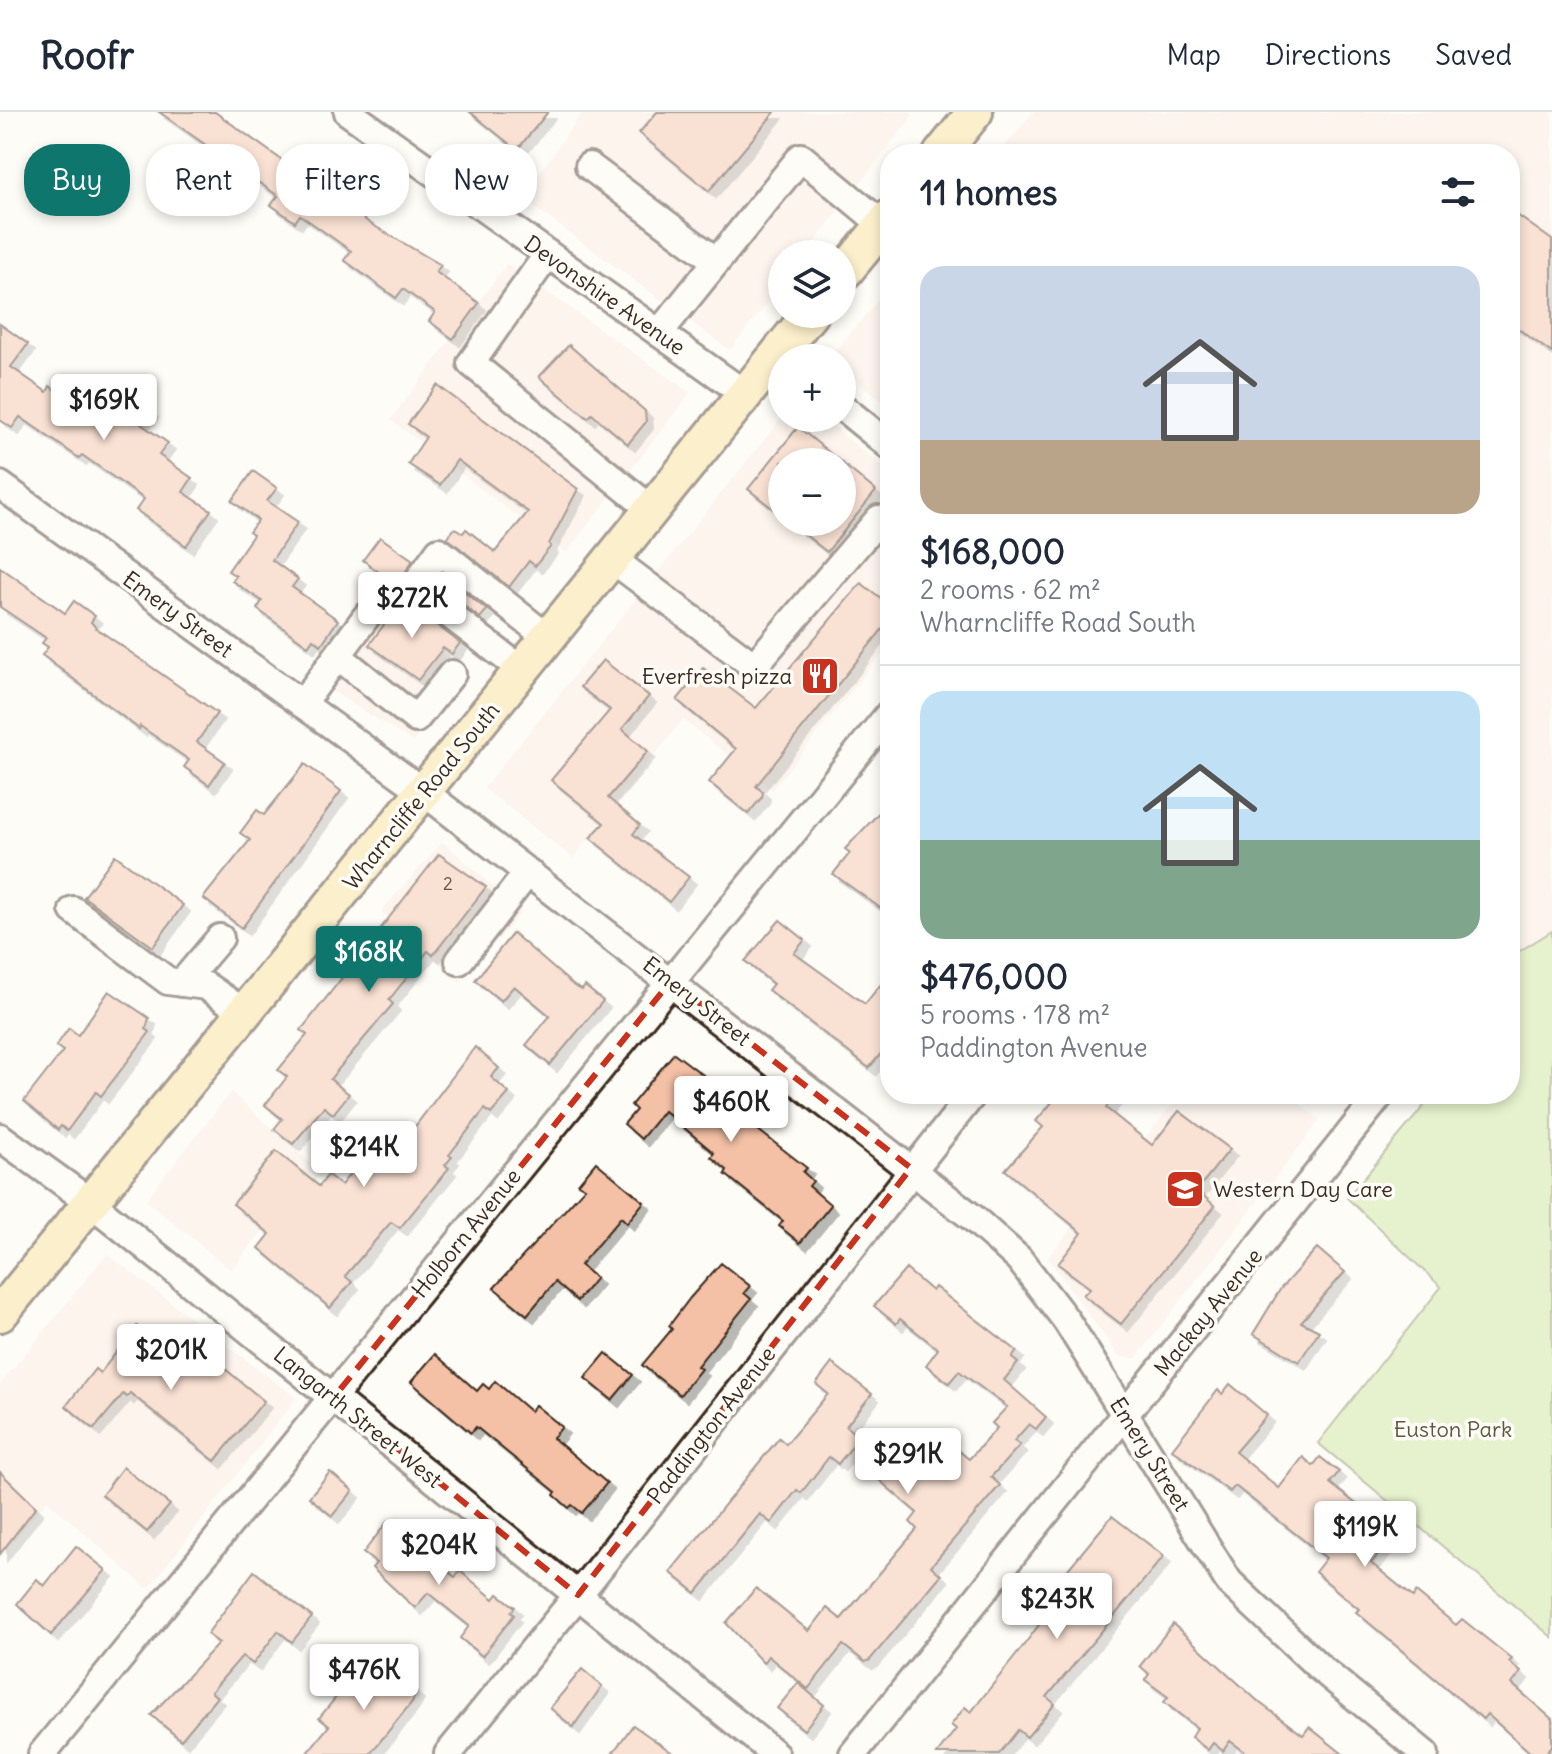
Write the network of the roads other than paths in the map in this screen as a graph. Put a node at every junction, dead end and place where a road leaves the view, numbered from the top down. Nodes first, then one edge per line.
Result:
1 (348, 112) edge
2 (967, 115) edge
3 (948, 144) edge
4 (589, 166) dead end
5 (880, 216) edge
6 (880, 229) edge
7 (548, 254) junction
8 (856, 258) edge
9 (716, 261) junction
10 (659, 333) junction
11 (768, 369) edge
12 (745, 394) junction
13 (856, 418) edge
14 (880, 438) edge
15 (0, 485) edge
16 (652, 510) junction
17 (880, 520) edge
18 (612, 559) junction
19 (366, 617) dead end
20 (548, 638) junction
21 (338, 656) junction
22 (522, 670) junction
23 (452, 674) dead end
24 (302, 704) junction
25 (880, 725) edge
26 (424, 792) junction
27 (528, 872) junction
28 (73, 910) dead end
29 (220, 938) dead end
30 (459, 961) dead end
31 (671, 981) junction
32 (182, 983) junction
33 (245, 1013) junction
34 (965, 1104) edge
35 (1373, 1104) edge
36 (0, 1137) edge
37 (911, 1168) junction
38 (90, 1202) junction
39 (0, 1314) edge
40 (334, 1397) junction
41 (1126, 1415) junction
42 (578, 1595) junction
43 (42, 1754) edge
44 (448, 1754) edge
45 (775, 1754) edge
46 (853, 1754) edge
47 (1425, 1754) edge

1 - 7 street, Devonshire Avenue
2 - 3 main road
4 - 9 street
5 - 9 street
6 - 8 main road
7 - 10 street, Devonshire Avenue
7 - 16 street
9 - 10 street
10 - 12 street, Devonshire Avenue
11 - 12 main road, Wharncliffe Road South
12 - 16 main road, Wharncliffe Road South
13 - 14 street
15 - 24 street, Emery Street
16 - 18 main road, Wharncliffe Road South
17 - 18 street
18 - 20 main road, Wharncliffe Road South
19 - 21 street
20 - 22 main road, Wharncliffe Road South
20 - 22 street
21 - 23 street
21 - 24 street
22 - 26 main road, Wharncliffe Road South
24 - 26 street, Emery Street
25 - 31 street, Holborn Avenue
26 - 27 street, Emery Street
26 - 33 main road, Wharncliffe Road South
27 - 30 street
27 - 31 street, Emery Street
28 - 32 street
29 - 32 street
31 - 37 street, Emery Street
31 - 40 street, Holborn Avenue
32 - 33 street
33 - 38 main road, Wharncliffe Road South
34 - 37 street, Paddington Avenue
35 - 41 street, Mackay Avenue
36 - 38 street, Langarth Street West
37 - 41 street, Emery Street
37 - 42 street, Paddington Avenue
38 - 39 main road, Wharncliffe Road South
38 - 40 street, Langarth Street West
40 - 42 street, Langarth Street West
40 - 43 street, Holborn Avenue
41 - 46 street, Mackay Avenue
41 - 47 street, Emery Street
42 - 44 street, Paddington Avenue
42 - 45 street, Langarth Street West

